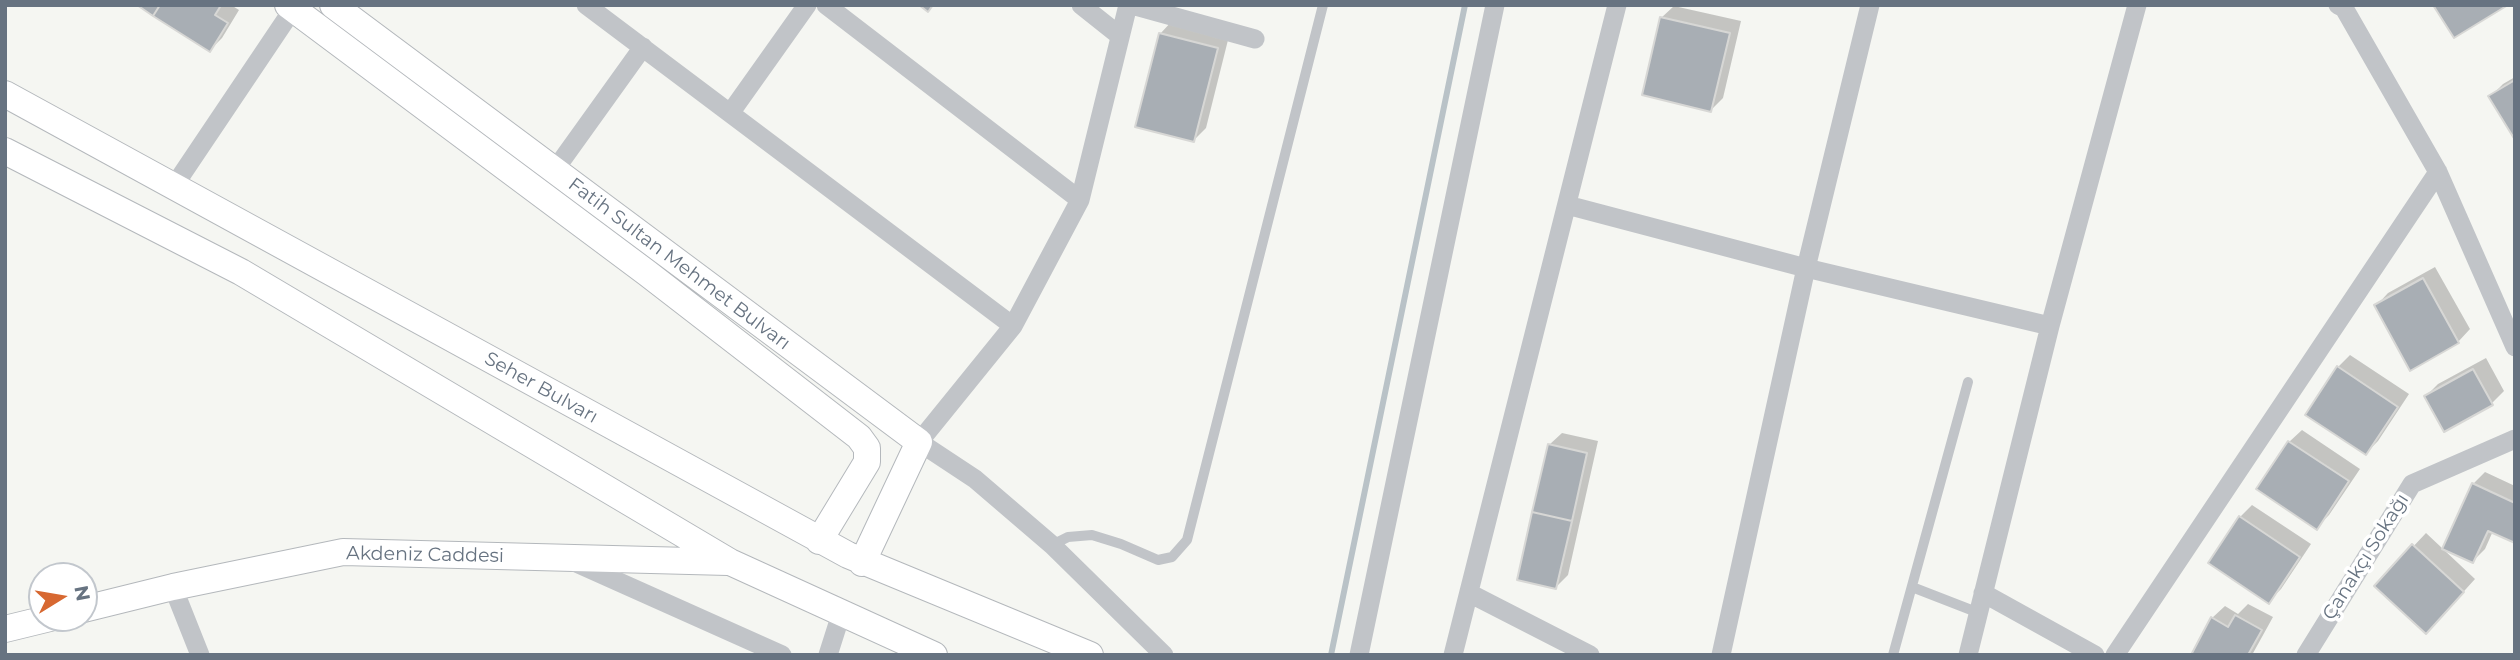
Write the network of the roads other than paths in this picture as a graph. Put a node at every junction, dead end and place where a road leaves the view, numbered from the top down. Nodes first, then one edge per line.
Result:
1 (333, 5) edge
2 (586, 5) edge
3 (807, 5) edge
4 (826, 5) edge
5 (1081, 5) edge
6 (1130, 5) edge
7 (1323, 5) edge
8 (1494, 5) edge
9 (1617, 5) edge
10 (1870, 5) edge
11 (2137, 5) edge
12 (2343, 6) edge
13 (290, 7) edge
14 (1121, 36) junction
15 (1255, 39) dead end
16 (643, 47) junction
17 (5, 94) edge
18 (731, 113) junction
19 (5, 151) edge
20 (554, 171) junction
21 (2438, 172) junction
22 (174, 186) junction
23 (1080, 200) junction
24 (1566, 205) junction
25 (1805, 268) junction
26 (1013, 326) junction
27 (2050, 326) junction
28 (2515, 347) edge
29 (1968, 382) dead end
30 (2515, 439) edge
31 (919, 442) junction
32 (820, 541) junction
33 (1052, 545) junction
34 (566, 558) junction
35 (730, 562) junction
36 (862, 563) junction
37 (173, 587) junction
38 (1912, 587) junction
39 (1469, 593) junction
40 (1983, 593) junction
41 (98, 606) edge
42 (842, 611) junction
43 (1979, 613) junction
44 (28, 623) edge
45 (5, 629) edge
46 (200, 655) edge
47 (782, 655) edge
48 (828, 655) edge
49 (934, 655) edge
50 (1090, 655) edge
51 (1164, 655) edge
52 (1359, 655) edge
53 (1453, 655) edge
54 (1590, 655) edge
55 (1721, 655) edge
56 (1893, 655) edge
57 (1968, 655) edge
58 (2095, 655) edge
59 (2115, 655) edge
60 (2306, 655) edge

1 - 20 main road, Fatih Sultan Mehmet Bulvarı
2 - 16 street
3 - 18 street
4 - 23 street
5 - 14 street
6 - 14 street
6 - 15 street
7 - 33 lane
8 - 52 street
9 - 24 street
10 - 25 street
11 - 27 street
12 - 21 street
13 - 22 street
13 - 32 main road, Fatih Sultan Mehmet Bulvarı
14 - 23 street
16 - 18 street
16 - 20 street
17 - 22 main road, Seher Bulvarı
18 - 26 street
19 - 35 main road
20 - 31 main road, Fatih Sultan Mehmet Bulvarı
21 - 28 street
21 - 59 street
22 - 32 main road, Seher Bulvarı
23 - 26 street
24 - 25 street
24 - 39 street
25 - 27 street
25 - 55 street
26 - 31 street
27 - 40 street
29 - 38 lane
30 - 60 street, Çanakçı Sokağı
31 - 33 street
31 - 36 main road
32 - 36 main road, Seher Bulvarı
33 - 51 street
34 - 35 main road, Akdeniz Caddesi
34 - 37 main road, Akdeniz Caddesi
34 - 47 street
35 - 42 main road
36 - 50 main road, Seher Bulvarı
37 - 41 main road, Akdeniz Caddesi
37 - 46 street
38 - 43 lane
38 - 56 lane
39 - 53 street
39 - 54 street
40 - 43 street
40 - 58 street
42 - 48 street
42 - 49 main road
43 - 57 street
44 - 45 main road

